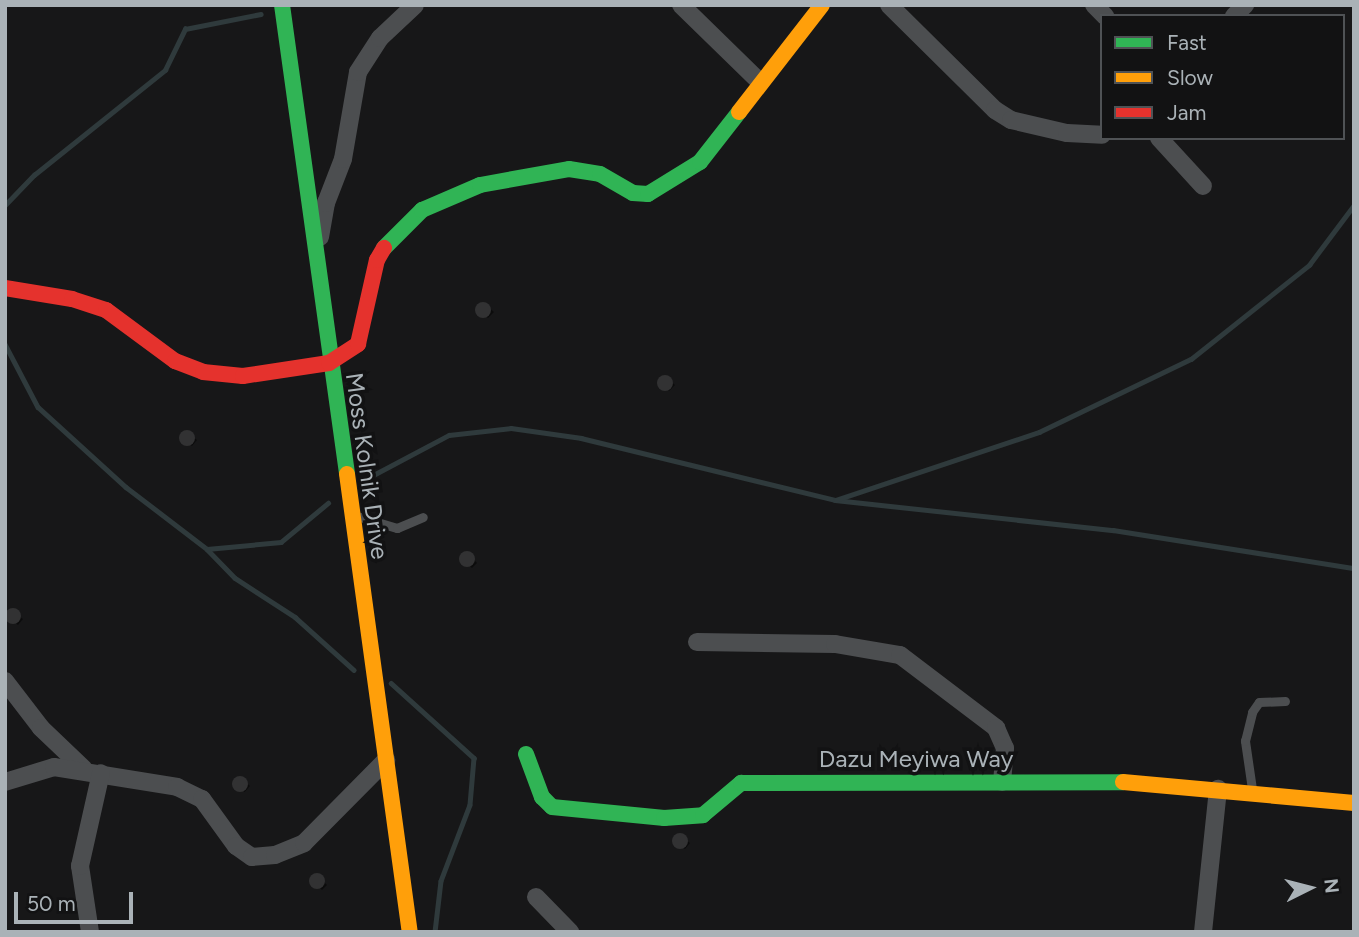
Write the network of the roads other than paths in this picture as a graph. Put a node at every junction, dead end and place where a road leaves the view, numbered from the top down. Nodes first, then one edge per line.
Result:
1 (282, 5) edge
2 (415, 5) edge
3 (681, 5) edge
4 (822, 5) edge
5 (889, 5) edge
6 (760, 82) junction
7 (1100, 135) edge
8 (1161, 140) edge
9 (1203, 186) dead end
10 (316, 265) junction
11 (5, 288) edge
12 (329, 363) junction
13 (352, 514) junction
14 (423, 517) dead end
15 (697, 642) dead end
16 (5, 681) edge
17 (1285, 701) dead end
18 (526, 754) dead end
19 (386, 760) junction
20 (93, 771) junction
21 (5, 782) edge
22 (1003, 782) junction
23 (1218, 789) junction
24 (1253, 793) junction
25 (1354, 803) edge
26 (536, 897) dead end
27 (90, 932) edge
28 (410, 932) edge
29 (570, 932) edge
30 (1203, 932) edge

1 - 10 street, Moss Kolnik Drive
2 - 10 street
3 - 6 street
4 - 6 street
5 - 7 street
6 - 12 street
8 - 9 street
10 - 12 street, Moss Kolnik Drive
11 - 12 street
12 - 13 street, Moss Kolnik Drive
13 - 14 lane
13 - 19 street, Moss Kolnik Drive
15 - 22 street
16 - 20 street
17 - 24 lane
18 - 22 street, Dazu Meyiwa Way
19 - 20 street
19 - 28 street, Moss Kolnik Drive
20 - 21 street
20 - 27 street
22 - 23 street, Dazu Meyiwa Way
23 - 24 street, Dazu Meyiwa Way
23 - 30 street
24 - 25 street, Dazu Meyiwa Way
26 - 29 street

